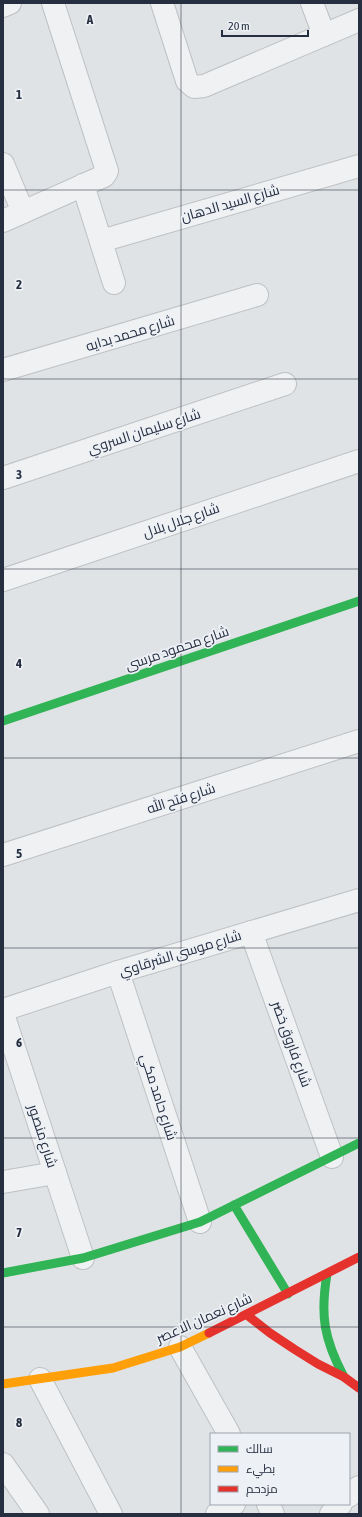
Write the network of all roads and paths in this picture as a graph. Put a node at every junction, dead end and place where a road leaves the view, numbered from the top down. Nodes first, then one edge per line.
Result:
1 (10, 3) edge
2 (53, 3) edge
3 (162, 3) edge
4 (312, 3) edge
5 (3, 6) edge
6 (359, 20) edge
7 (324, 34) junction
8 (3, 164) edge
9 (359, 166) edge
10 (92, 181) junction
11 (23, 212) junction
12 (3, 221) edge
13 (101, 241) junction
14 (114, 283) dead end
15 (257, 295) dead end
16 (3, 370) edge
17 (285, 384) dead end
18 (359, 461) edge
19 (3, 478) edge
20 (3, 580) edge
21 (359, 601) edge
22 (3, 721) edge
23 (359, 741) edge
24 (3, 855) edge
25 (359, 900) edge
26 (251, 932) junction
27 (118, 972) junction
28 (3, 1010) edge
29 (3, 1014) edge
30 (359, 1143) edge
31 (332, 1157) junction
32 (55, 1173) junction
33 (3, 1182) edge
34 (234, 1205) junction
35 (200, 1222) junction
36 (359, 1257) edge
37 (83, 1258) junction
38 (3, 1273) edge
39 (327, 1274) junction
40 (288, 1294) junction
41 (248, 1315) junction
42 (180, 1347) junction
43 (344, 1377) junction
44 (40, 1379) junction
45 (3, 1384) edge
46 (359, 1388) edge
47 (228, 1433) edge
48 (3, 1464) edge
49 (359, 1487) edge
50 (350, 1495) edge
51 (232, 1505) edge
52 (268, 1505) edge
53 (340, 1505) edge
54 (38, 1514) edge
55 (111, 1514) edge
56 (217, 1514) edge
57 (273, 1514) edge
58 (331, 1514) edge

1 - 5 street
2 - 10 street
3 - 7 street
4 - 7 street
6 - 7 street
8 - 11 street
9 - 13 street, شارع السيد الدهان
10 - 11 street
10 - 13 street
11 - 12 street
13 - 14 street
15 - 16 street, شارع محمد بدايه
17 - 19 street, شارع سليمان السروي
18 - 20 street, شارع جلال بلال
21 - 22 main road, شارع محمود مرسى
23 - 24 street, شارع فتح الله
25 - 26 street, شارع موسى الشرقاوي
26 - 27 street, شارع موسى الشرقاوي
26 - 31 street, شارع فاروق خضر
27 - 28 street, شارع موسى الشرقاوي
27 - 35 street, شارع حامد مكي
29 - 32 street, شارع منصور
30 - 31 main road
31 - 34 main road
32 - 33 street
32 - 37 street, شارع منصور
34 - 35 main road
34 - 40 main road
35 - 37 main road
36 - 39 main road, شارع نعمان الاعصر
37 - 38 main road
39 - 40 main road, شارع نعمان الاعصر
39 - 43 main road
40 - 41 main road, شارع نعمان الاعصر
41 - 42 main road, شارع نعمان الاعصر
41 - 43 main road
42 - 44 main road, شارع نعمان الاعصر
42 - 47 street
43 - 46 main road
44 - 45 main road, شارع نعمان الاعصر
44 - 55 street
48 - 54 street
49 - 50 street
51 - 56 street
52 - 57 street
53 - 58 street

